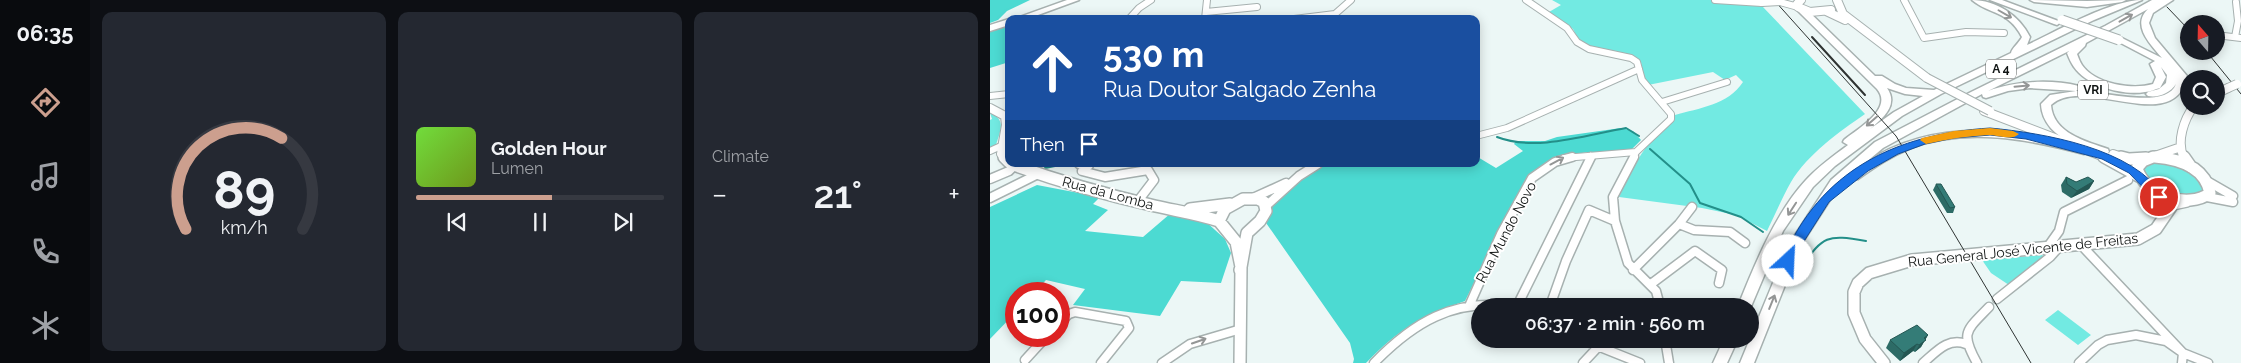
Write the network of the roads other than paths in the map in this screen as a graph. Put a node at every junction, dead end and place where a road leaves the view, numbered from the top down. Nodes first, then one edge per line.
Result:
1 (1076, 0) edge
2 (1151, 0) edge
3 (1207, 0) edge
4 (1350, 0) edge
5 (1526, 0) edge
6 (1715, 0) edge
7 (1904, 0) edge
8 (1976, 0) edge
9 (1994, 0) edge
10 (2005, 0) edge
11 (2034, 0) edge
12 (2122, 0) edge
13 (2139, 0) edge
14 (2158, 0) edge
15 (2169, 0) edge
16 (1785, 1) edge
17 (1838, 2) edge
18 (2236, 2) dead end
19 (1799, 4) edge
20 (1257, 7) dead end
21 (1206, 12) junction
22 (1822, 12) junction
23 (1030, 15) edge
24 (1133, 15) edge
25 (1206, 15) edge
26 (1327, 15) edge
27 (2060, 21) junction
28 (1005, 23) edge
29 (990, 28) edge
30 (2108, 28) junction
31 (2004, 34) dead end
32 (2225, 36) edge
33 (2238, 37) edge
34 (2117, 41) junction
35 (2002, 60) junction
36 (1639, 69) junction
37 (2180, 73) edge
38 (1926, 78) junction
39 (2180, 79) edge
40 (1726, 82) dead end
41 (2180, 89) edge
42 (1938, 92) junction
43 (1005, 94) edge
44 (990, 96) edge
45 (1662, 102) junction
46 (990, 108) edge
47 (1943, 112) junction
48 (2187, 115) edge
49 (1005, 116) edge
50 (1005, 131) edge
51 (1480, 135) edge
52 (1863, 139) junction
53 (1001, 146) junction
54 (2181, 147) junction
55 (990, 151) edge
56 (1636, 152) junction
57 (2104, 154) junction
58 (1591, 156) junction
59 (1005, 157) edge
60 (2151, 157) junction
61 (1011, 167) edge
62 (1021, 167) edge
63 (1313, 167) edge
64 (1080, 168) edge
65 (2192, 168) junction
66 (1038, 174) junction
67 (1299, 176) junction
68 (2140, 177) junction
69 (990, 179) edge
70 (2128, 180) dead end
71 (2207, 181) junction
72 (1808, 184) junction
73 (2148, 185) junction
74 (2207, 197) junction
75 (990, 198) edge
76 (1253, 198) junction
77 (1825, 199) junction
78 (1138, 201) junction
79 (2187, 201) junction
80 (1231, 204) junction
81 (1266, 206) junction
82 (1692, 207) dead end
83 (1177, 209) junction
84 (1615, 221) junction
85 (1679, 224) junction
86 (1223, 225) junction
87 (1254, 225) junction
88 (2160, 226) junction
89 (1744, 243) dead end
90 (2082, 246) junction
91 (2047, 248) junction
92 (2059, 248) junction
93 (1240, 270) junction
94 (1633, 270) junction
95 (1719, 283) dead end
96 (1651, 284) junction
97 (1520, 298) edge
98 (1553, 298) edge
99 (1658, 298) edge
100 (1748, 298) edge
101 (1996, 299) dead end
102 (1470, 304) joint
103 (1989, 307) dead end
104 (1070, 314) edge
105 (1241, 329) junction
106 (1966, 344) junction
107 (1037, 347) edge
108 (1597, 348) edge
109 (1601, 348) edge
110 (1666, 348) edge
111 (1727, 348) edge
112 (2183, 358) edge
113 (1026, 360) dead end
114 (1101, 363) edge
115 (1162, 363) edge
116 (1240, 363) edge
117 (1374, 363) edge
118 (1584, 363) edge
119 (1640, 363) edge
120 (1669, 363) edge
121 (1720, 363) edge
122 (1747, 363) edge
123 (1884, 363) edge
124 (1923, 363) edge
125 (1976, 363) edge
126 (2079, 363) edge
127 (2208, 363) edge

1 - 23 highway
2 - 24 street
3 - 21 street
4 - 26 street
5 - 36 street
6 - 16 street, bridge
7 - 31 street
8 -> 35 highway
9 - 27 highway, VRI
10 - 27 highway, VRI
11 - 12 highway
13 - 35 highway
13 - 52 highway, A 4
30 -> 14 highway, A 4
15 - 37 highway
16 - 19 street
17 - 22 main road
17 - 38 main road
18 - 33 street
19 - 22 main road
19 -> 72 highway
20 - 21 street
21 - 25 street
22 - 38 main road
22 - 42 highway
27 - 34 highway, VRI
28 - 29 highway
30 - 34 highway, VRI
30 - 47 highway, A 4
32 - 33 street
34 - 39 highway, VRI
47 -> 34 highway, VRI
35 - 42 highway
36 - 45 street
36 - 51 street
38 - 57 main road, bridge
40 - 45 street
41 - 57 highway
42 - 52 highway
43 - 44 street
45 - 56 street
46 - 49 main road
47 - 77 highway, A 4
48 - 54 main road
50 - 53 main road
52 - 72 highway, A 4
53 - 55 street
53 - 59 main road
54 - 60 main road
54 - 65 main road
56 - 58 street, Rua Mundo Novo
56 - 84 street
57 - 60 main road
57 - 68 main road
57 - 77 highway
58 - 97 street
102 -> 58 street, Rua Mundo Novo
60 - 65 main road
60 - 68 main road
61 - 69 street
62 - 66 main road, Rua da Lomba
63 - 67 street
64 - 78 street
65 - 71 main road
66 - 75 street
66 - 78 main road, Rua da Lomba
67 - 76 street
67 - 81 street
68 - 73 main road
70 - 91 street
71 - 74 main road
71 - 74 street
72 -> 100 highway, A 4
73 - 79 main road
73 - 88 main road
74 - 79 main road
76 - 80 main road
76 - 81 main road
122 -> 77 highway, A 4
78 - 83 main road, Rua da Lomba
79 - 88 main road
80 - 83 main road, Rua da Lomba
80 - 86 main road
81 - 87 main road
82 - 85 street
83 - 86 main road, Rua da Lomba
84 - 94 street
84 - 98 street
85 - 89 street
85 - 94 street
86 - 87 main road
86 - 93 main road
87 - 93 main road
88 - 90 main road, Rua General José Vicente de Freitas
90 - 92 main road, Rua General José Vicente de Freitas
90 - 112 street
91 - 92 main road, Rua General José Vicente de Freitas
91 - 123 main road, Rua General José Vicente de Freitas
92 - 101 street
93 - 105 main road
94 - 96 street
95 - 96 street
96 - 99 street
102 - 117 street
103 - 106 street
104 - 114 street
115 -> 105 street
105 - 116 main road
106 - 124 street
106 - 125 street
107 - 113 street
108 - 118 street
109 - 119 street
110 - 120 street
111 - 121 highway
112 - 126 street
112 - 127 street

